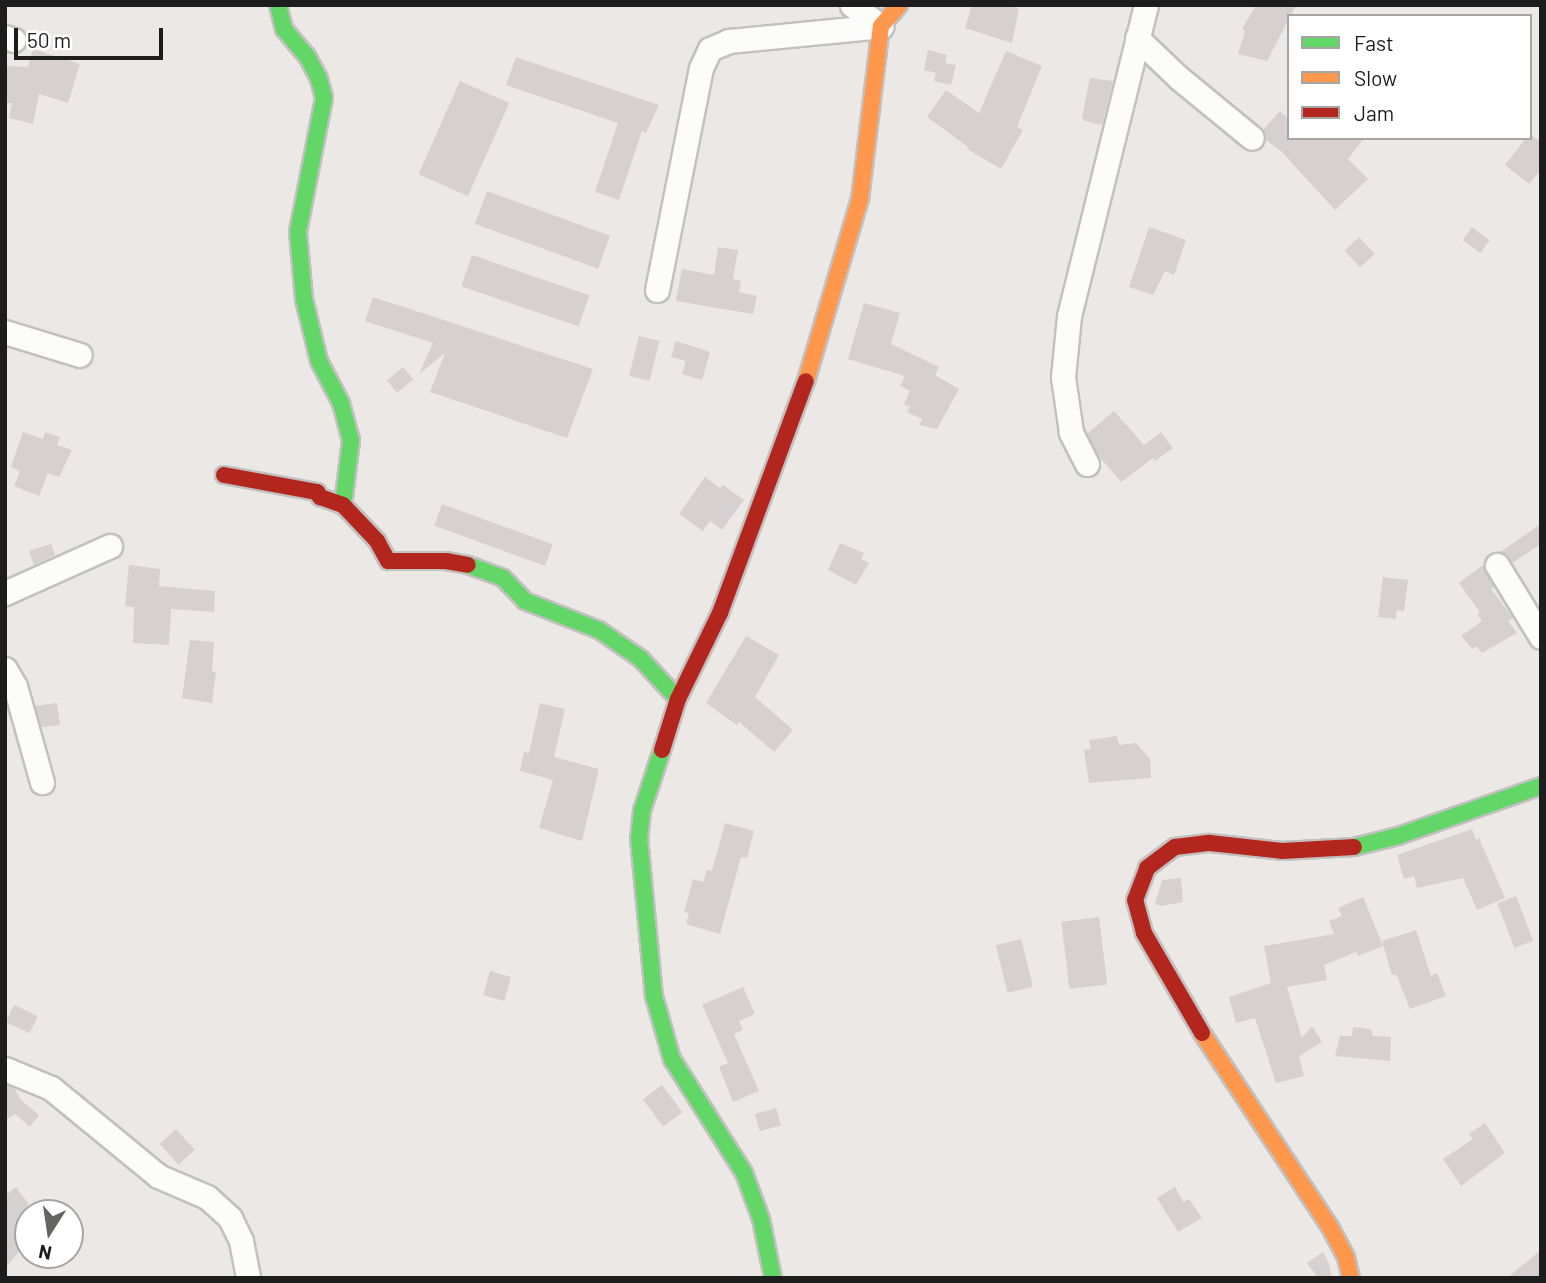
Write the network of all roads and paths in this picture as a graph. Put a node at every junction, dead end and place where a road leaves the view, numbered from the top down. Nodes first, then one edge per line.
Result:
1 (278, 5) edge
2 (852, 5) edge
3 (899, 5) edge
4 (1146, 5) edge
5 (881, 26) junction
6 (1137, 38) junction
7 (1252, 138) dead end
8 (657, 290) dead end
9 (5, 332) edge
10 (79, 355) dead end
11 (1087, 464) dead end
12 (224, 475) dead end
13 (343, 505) junction
14 (110, 546) dead end
15 (1497, 565) dead end
16 (5, 593) edge
17 (1541, 637) edge
18 (5, 669) edge
19 (678, 699) junction
20 (43, 782) dead end
21 (1541, 786) edge
22 (5, 1069) edge
23 (248, 1278) edge
24 (773, 1278) edge
25 (1351, 1278) edge

1 - 13 street
2 - 5 street
3 - 5 street
4 - 6 street
5 - 8 street
5 - 19 street
6 - 7 street
6 - 11 street
9 - 10 street
12 - 13 street
13 - 19 street
14 - 16 street
15 - 17 street
18 - 20 street
19 - 24 street
21 - 25 street
22 - 23 street

